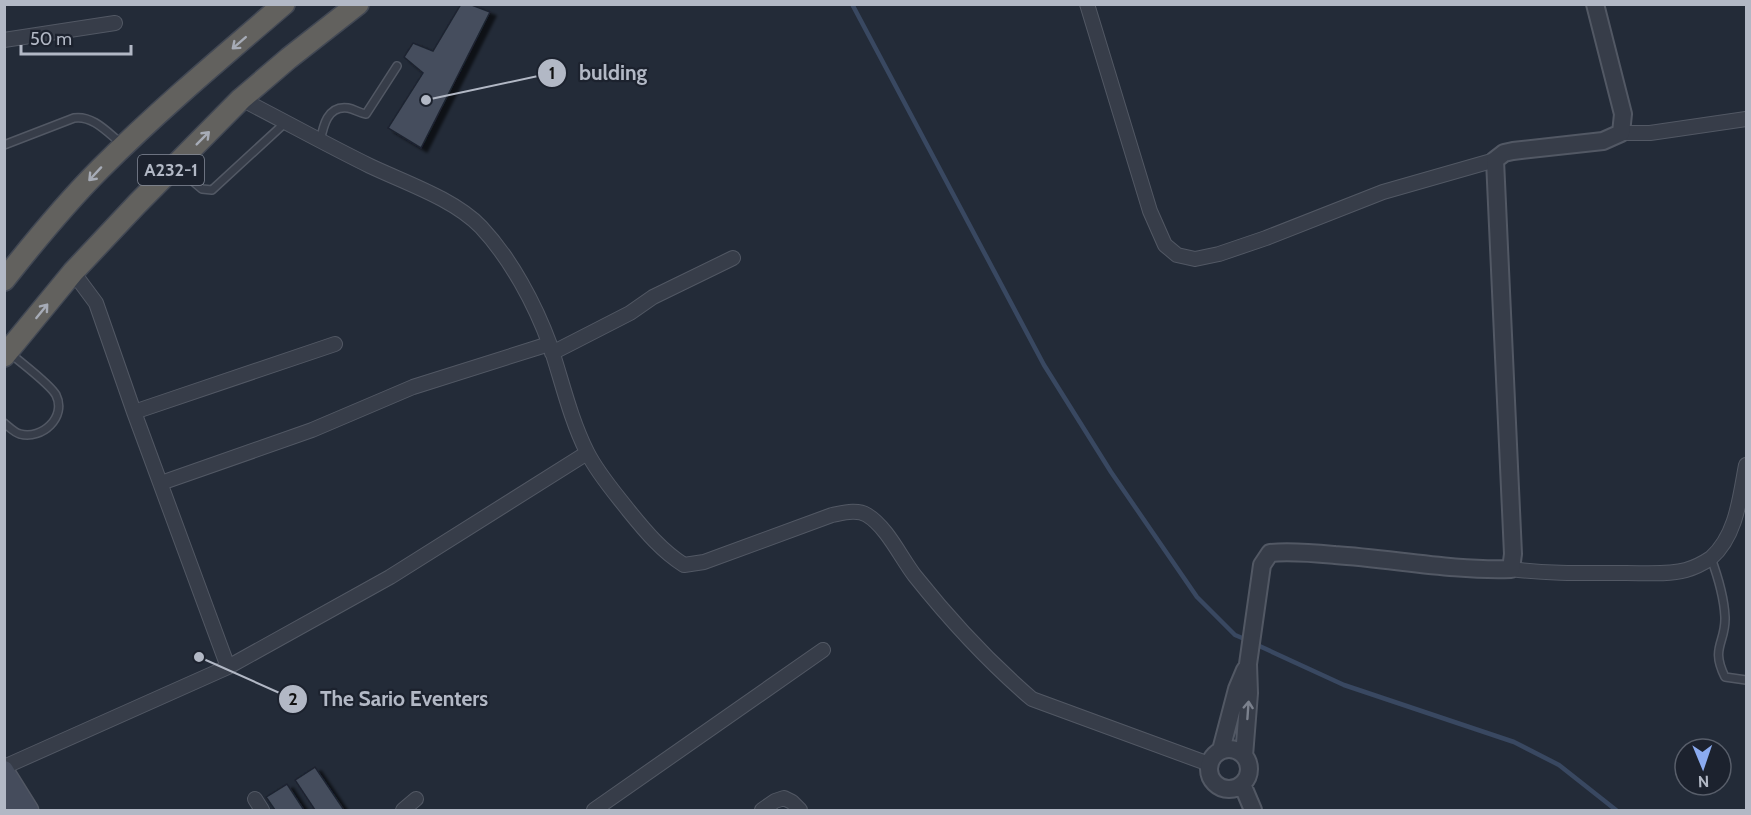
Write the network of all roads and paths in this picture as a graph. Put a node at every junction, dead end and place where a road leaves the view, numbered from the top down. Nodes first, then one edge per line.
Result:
1 (284, 4) edge
2 (358, 4) edge
3 (1087, 4) edge
4 (1595, 4) edge
5 (115, 23) dead end
6 (4, 40) edge
7 (397, 66) dead end
8 (241, 99) junction
9 (1746, 119) edge
10 (285, 122) junction
11 (1621, 133) junction
12 (320, 142) junction
13 (4, 145) edge
14 (124, 146) junction
15 (1495, 160) junction
16 (175, 166) junction
17 (734, 258) dead end
18 (73, 272) junction
19 (4, 280) edge
20 (335, 344) dead end
21 (551, 349) junction
22 (7, 354) edge
23 (134, 412) junction
24 (4, 423) edge
25 (587, 453) junction
26 (1746, 465) edge
27 (161, 483) junction
28 (1711, 558) junction
29 (1511, 569) junction
30 (823, 650) dead end
31 (1248, 664) junction
32 (228, 667) junction
33 (1746, 680) edge
34 (1221, 750) junction
35 (1244, 756) junction
36 (1209, 764) junction
37 (4, 769) edge
38 (1242, 784) junction
39 (4, 797) edge
40 (416, 799) dead end
41 (12, 810) edge
42 (28, 810) edge
43 (403, 810) edge
44 (594, 810) edge
45 (762, 810) edge
46 (800, 810) edge
47 (1253, 810) edge

1 -> 14 highway, A232-1
2 - 8 highway, A232-1
3 - 15 street
4 - 11 street
5 - 6 street
7 - 12 lane
8 - 10 street
16 -> 8 highway, A232-1
9 - 11 street
10 - 12 street
10 - 16 lane
11 - 15 street
12 - 21 street
13 - 14 lane
14 -> 19 highway, A232-1
15 - 29 street
16 - 18 highway, A232-1
17 - 21 street
22 -> 18 highway, A232-1
18 - 23 street
20 - 23 street
21 - 25 street
21 - 27 street
22 - 24 lane
23 - 27 street
25 - 32 street
25 - 36 street
26 - 28 street
27 - 32 street
28 - 29 street
28 - 33 lane
29 - 31 street
30 - 44 street
31 - 34 street
35 -> 31 street
32 - 37 street
34 - 35 street
34 - 36 street
35 - 38 street
36 - 38 street
37 - 42 main road
38 - 47 street
39 - 41 main road
40 - 43 street
45 - 46 street

